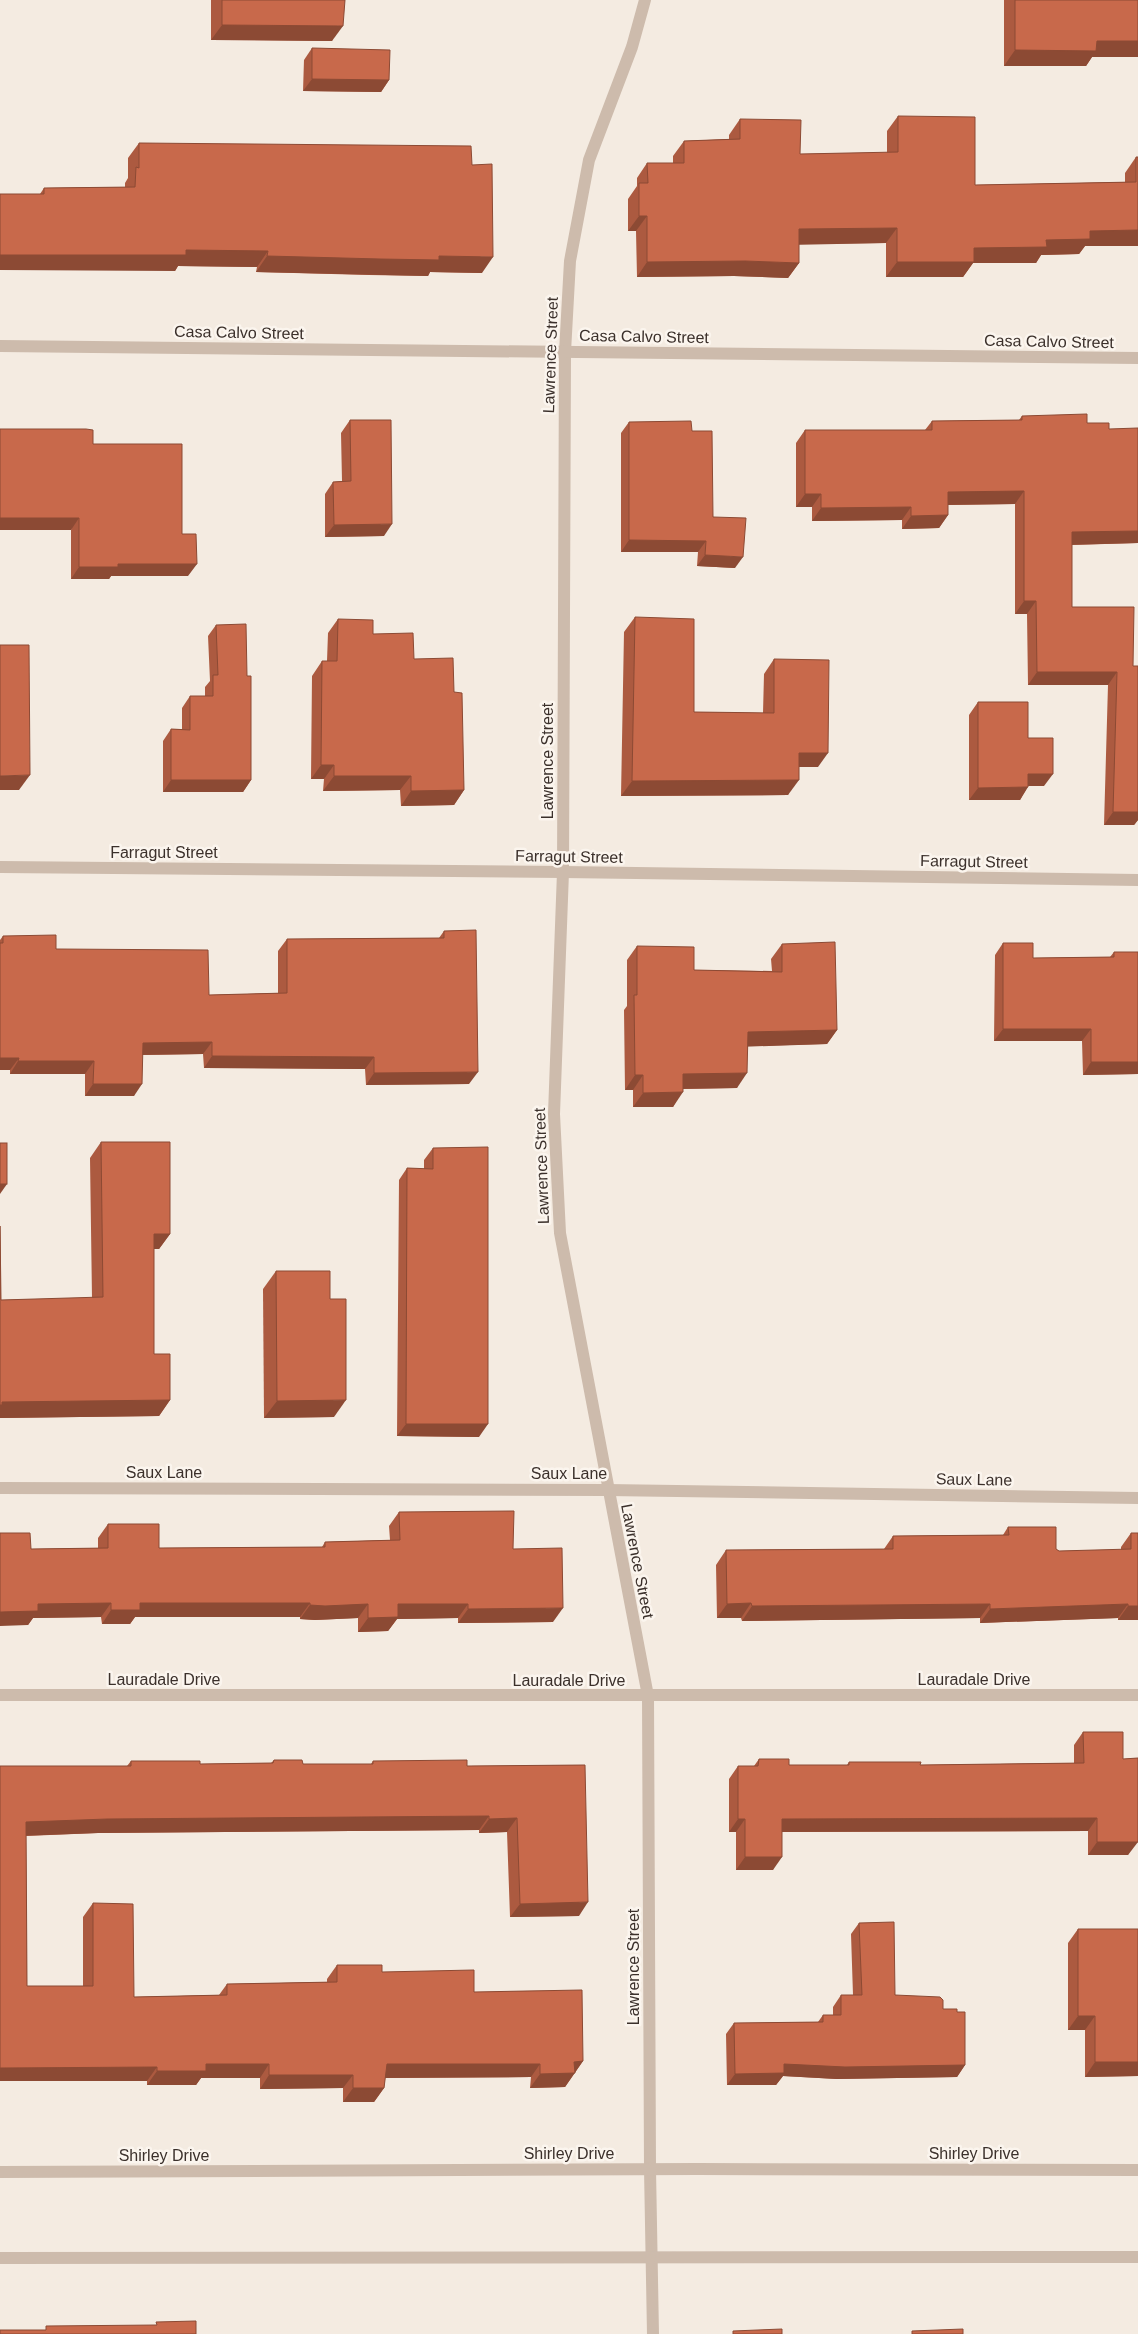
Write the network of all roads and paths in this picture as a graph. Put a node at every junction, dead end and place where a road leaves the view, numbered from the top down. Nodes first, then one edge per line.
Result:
1 (645, 0) edge
2 (0, 346) edge
3 (565, 352) junction
4 (1138, 358) edge
5 (0, 868) edge
6 (563, 872) junction
7 (1138, 880) edge
8 (0, 1488) edge
9 (607, 1490) junction
10 (1138, 1498) edge
11 (0, 1694) edge
12 (1138, 1695) edge
13 (648, 1696) junction
14 (650, 2169) junction
15 (1138, 2170) edge
16 (0, 2172) edge
17 (652, 2257) junction
18 (1138, 2257) edge
19 (0, 2258) edge
20 (654, 2334) edge

1 - 3 street, Lawrence Street
2 - 3 street, Casa Calvo Street
3 - 4 street, Casa Calvo Street
3 - 6 street, Lawrence Street
5 - 6 street, Farragut Street
6 - 7 street, Farragut Street
6 - 9 street, Lawrence Street
8 - 9 street, Saux Lane
9 - 10 street, Saux Lane
9 - 13 street, Lawrence Street
11 - 13 street, Lauradale Drive
12 - 13 street, Lauradale Drive
13 - 14 street, Lawrence Street
14 - 15 street, Shirley Drive
14 - 16 street, Shirley Drive
14 - 17 street, Lawrence Street
17 - 18 street
17 - 19 street
17 - 20 street, Lawrence Street

